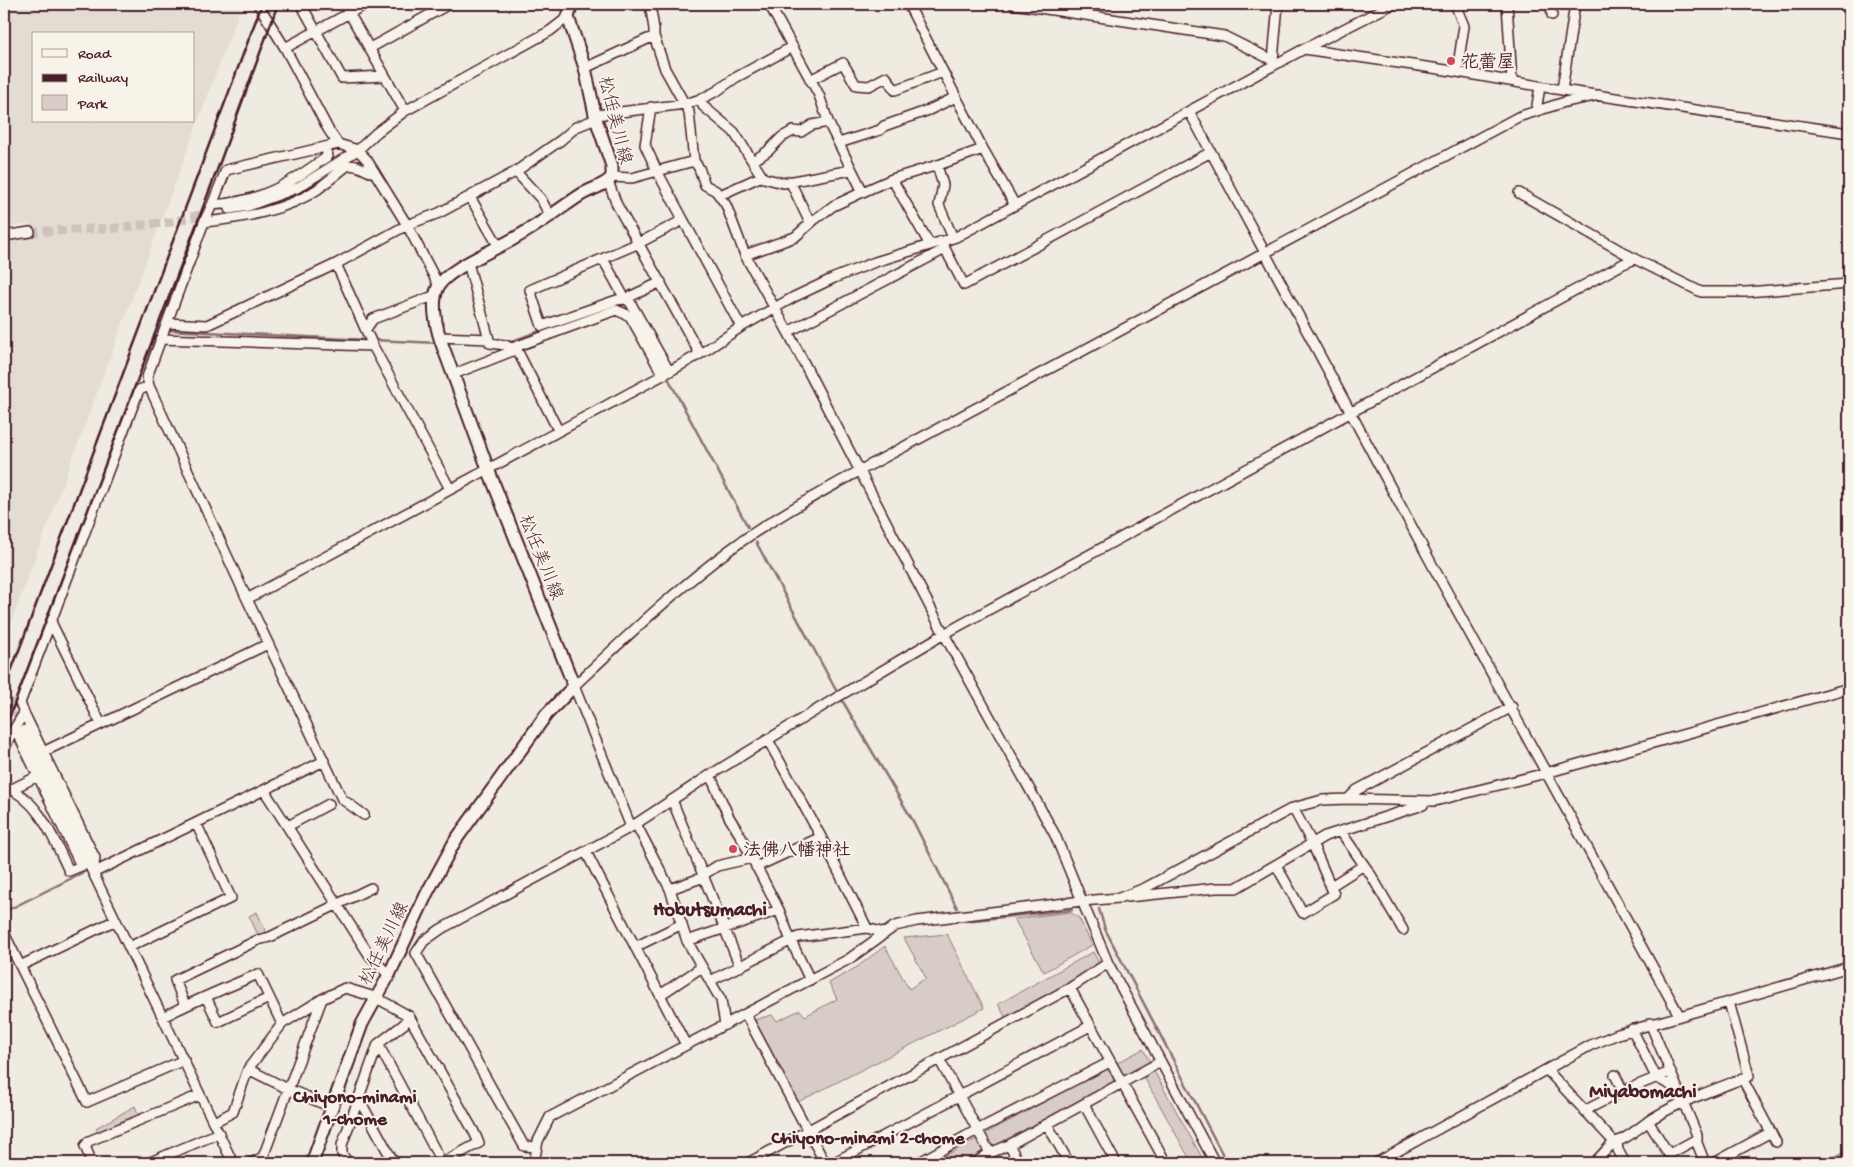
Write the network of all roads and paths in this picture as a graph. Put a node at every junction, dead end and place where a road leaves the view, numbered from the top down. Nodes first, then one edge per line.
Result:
1 (258, 4) edge
2 (301, 4) edge
3 (344, 4) edge
4 (366, 4) edge
5 (449, 4) edge
6 (572, 4) edge
7 (650, 4) edge
8 (769, 4) edge
9 (908, 4) edge
10 (1013, 4) edge
11 (1278, 4) edge
12 (1393, 4) edge
13 (1455, 4) edge
14 (1507, 4) edge
15 (1552, 4) edge
16 (1575, 4) edge
17 (349, 13) junction
18 (1552, 16) dead end
19 (568, 17) junction
20 (316, 30) junction
21 (654, 36) junction
22 (792, 47) junction
23 (285, 48) junction
24 (370, 48) junction
25 (1304, 49) junction
26 (1275, 62) junction
27 (585, 68) junction
28 (943, 72) junction
29 (1457, 72) junction
30 (385, 76) junction
31 (810, 80) junction
32 (1512, 81) junction
33 (1540, 87) junction
34 (1562, 90) junction
35 (1599, 95) junction
36 (956, 97) junction
37 (702, 98) junction
38 (685, 104) junction
39 (651, 107) junction
40 (406, 111) junction
41 (1189, 111) junction
42 (1536, 111) junction
43 (596, 117) junction
44 (828, 122) junction
45 (1849, 133) edge
46 (839, 143) junction
47 (338, 144) junction
48 (325, 147) junction
49 (983, 149) junction
50 (358, 150) junction
51 (1211, 152) junction
52 (694, 161) junction
53 (753, 161) junction
54 (937, 166) junction
55 (851, 170) junction
56 (374, 171) junction
57 (657, 171) junction
58 (516, 172) junction
59 (763, 178) junction
60 (610, 179) junction
61 (892, 179) junction
62 (790, 181) junction
63 (864, 192) junction
64 (1519, 194) dead end
65 (720, 195) junction
66 (470, 196) junction
67 (1015, 205) junction
68 (215, 208) junction
69 (550, 216) junction
70 (683, 220) junction
71 (204, 222) junction
72 (810, 224) junction
73 (407, 225) junction
74 (30, 232) tunnel mouth
75 (4, 236) edge
76 (953, 238) junction
77 (639, 243) junction
78 (930, 245) junction
79 (943, 245) junction
80 (498, 247) junction
81 (1265, 253) junction
82 (746, 255) junction
83 (603, 259) junction
84 (1635, 259) junction
85 (468, 262) junction
86 (336, 264) junction
87 (661, 282) junction
88 (1849, 284) edge
89 (437, 290) junction
90 (625, 299) junction
91 (774, 308) junction
92 (167, 323) junction
93 (741, 327) junction
94 (366, 329) junction
95 (543, 330) junction
96 (788, 332) junction
97 (160, 339) junction
98 (488, 339) junction
99 (441, 341) junction
100 (374, 346) junction
101 (513, 349) junction
102 (700, 354) junction
103 (666, 373) junction
104 (454, 374) junction
105 (149, 386) junction
106 (1351, 413) junction
107 (558, 430) junction
108 (488, 469) junction
109 (859, 471) junction
110 (450, 490) junction
111 (247, 598) junction
112 (50, 622) junction
113 (944, 634) junction
114 (268, 644) junction
115 (574, 686) junction
116 (1849, 688) edge
117 (1512, 708) junction
118 (24, 713) junction
119 (101, 724) junction
120 (14, 728) junction
121 (24, 730) tunnel mouth
122 (768, 740) junction
123 (4, 750) edge
124 (43, 752) junction
125 (324, 761) junction
126 (1546, 772) junction
127 (710, 775) junction
128 (38, 776) junction
129 (7, 789) edge
130 (264, 790) junction
131 (1348, 799) junction
132 (672, 800) junction
133 (1436, 801) junction
134 (329, 804) dead end
135 (1293, 808) junction
136 (364, 815) dead end
137 (196, 823) junction
138 (288, 826) junction
139 (633, 826) junction
140 (1341, 832) junction
141 (821, 837) junction
142 (1312, 843) junction
143 (586, 852) junction
144 (752, 858) junction
145 (85, 865) junction
146 (1276, 865) junction
147 (1364, 865) junction
148 (756, 868) junction
149 (93, 873) junction
150 (704, 876) junction
151 (1331, 886) junction
152 (371, 888) dead end
153 (670, 889) junction
154 (1119, 898) junction
155 (1082, 901) junction
156 (338, 904) junction
157 (779, 910) junction
158 (116, 920) junction
159 (682, 924) junction
160 (724, 928) junction
161 (867, 928) junction
162 (1403, 930) dead end
163 (4, 933) edge
164 (884, 933) junction
165 (687, 941) junction
166 (791, 941) junction
167 (129, 947) junction
168 (635, 947) junction
169 (1108, 963) junction
170 (20, 966) junction
171 (702, 967) junction
172 (740, 967) junction
173 (1849, 967) edge
174 (389, 975) junction
175 (810, 980) junction
176 (710, 981) junction
177 (1070, 988) junction
178 (660, 995) junction
179 (206, 997) junction
180 (375, 997) junction
181 (269, 998) junction
182 (322, 999) junction
183 (1728, 1002) junction
184 (185, 1005) junction
185 (746, 1015) junction
186 (1679, 1015) junction
187 (409, 1016) junction
188 (163, 1017) junction
189 (1650, 1023) junction
190 (282, 1024) junction
191 (725, 1025) junction
192 (1090, 1026) junction
193 (1632, 1029) junction
194 (378, 1044) junction
195 (686, 1045) junction
196 (939, 1059) junction
197 (184, 1060) junction
198 (1110, 1062) junction
199 (1160, 1062) junction
200 (248, 1069) junction
201 (1547, 1070) junction
202 (1670, 1072) junction
203 (1615, 1075) dead end
204 (1656, 1076) junction
205 (1742, 1078) junction
206 (1121, 1084) junction
207 (288, 1088) junction
208 (1677, 1089) junction
209 (1623, 1091) junction
210 (200, 1095) junction
211 (959, 1095) junction
212 (359, 1099) junction
213 (1682, 1103) junction
214 (1084, 1104) junction
215 (331, 1107) junction
216 (1584, 1111) junction
217 (1648, 1121) junction
218 (214, 1122) junction
219 (1047, 1124) junction
220 (977, 1130) junction
221 (808, 1131) junction
222 (219, 1132) junction
223 (1771, 1132) junction
224 (1697, 1139) junction
225 (1616, 1142) junction
226 (1776, 1142) dead end
227 (1009, 1145) junction
228 (537, 1147) junction
229 (990, 1153) junction
230 (92, 1163) edge
231 (148, 1163) edge
232 (234, 1163) edge
233 (251, 1163) edge
234 (312, 1163) edge
235 (348, 1163) edge
236 (394, 1163) edge
237 (441, 1163) edge
238 (534, 1163) edge
239 (748, 1163) edge
240 (826, 1163) edge
241 (833, 1163) edge
242 (918, 1163) edge
243 (975, 1163) edge
244 (1019, 1163) edge
245 (1069, 1163) edge
246 (1116, 1163) edge
247 (1166, 1163) edge
248 (1215, 1163) edge
249 (1376, 1163) edge
250 (1594, 1163) edge
251 (1625, 1163) edge
252 (1705, 1163) edge
253 (1714, 1163) edge

1 - 23 street
2 - 20 street
3 - 17 street
4 - 17 street
5 - 24 street
6 - 19 main road
7 - 21 street
8 - 22 street
9 - 28 street
10 - 26 street
11 - 26 street
12 - 25 street
13 - 29 street
14 - 32 street
15 - 18 street
16 - 34 street
17 - 20 street
17 - 24 street
19 - 27 main road, 松任美川線
19 - 40 street
20 - 23 street
20 - 30 street
21 - 27 street
21 - 38 street
22 - 31 street
22 - 37 street
23 - 47 street
24 - 30 street
25 - 26 street
25 - 29 street
26 - 41 street
27 - 43 main road, 松任美川線
28 - 31 street
28 - 36 street
29 - 32 street
30 - 40 street
31 - 44 street
32 - 33 street
33 - 34 street
33 - 42 street
34 - 35 street
35 - 42 street
35 - 45 street
36 - 46 street
36 - 49 street
37 - 38 street
37 - 53 street
38 - 39 street
38 - 52 street
39 - 43 street
39 - 57 street
40 - 50 street
41 - 51 street
41 - 67 street
42 - 81 street
43 - 58 street
43 - 60 main road, 松任美川線
44 - 46 street
44 - 53 street
46 - 55 street
47 - 48 street
47 - 50 street
48 - 68 street
48 - 68 street
49 - 54 street
49 - 67 street
50 - 56 street
50 - 68 street
51 - 79 street
51 - 81 street
52 - 57 street
52 - 65 street
53 - 59 street
54 - 61 street
54 - 76 street
55 - 62 street
55 - 63 street
56 - 71 street
56 - 73 street
57 - 60 street
57 - 70 street
58 - 66 street
58 - 69 street
59 - 62 street
59 - 65 street
60 - 69 main road, 松任美川線
60 - 77 street
61 - 63 street
61 - 78 street
62 - 72 street
63 - 72 street
64 - 84 street
65 - 82 street
66 - 73 street
66 - 80 street
67 - 76 street
68 - 71 street
69 - 80 main road, 松任美川線
70 - 77 street
70 - 93 street
71 - 92 street
72 - 82 street
73 - 86 street
73 - 89 street
74 - 75 street
76 - 79 street
77 - 83 street
77 - 87 street
78 - 79 street
78 - 91 street
79 - 96 street
80 - 85 main road, 松任美川線
81 - 106 street
81 - 109 street
82 - 91 street
83 - 90 street
83 - 95 street
84 - 88 street
84 - 106 street
85 - 89 main road, 松任美川線
85 - 98 street
86 - 92 street
86 - 94 street
87 - 90 street
87 - 102 street
89 - 94 street
89 - 99 main road, 松任美川線
90 - 95 street
90 - 103 street
91 - 93 street
91 - 96 street
92 - 97 street
93 - 102 street
94 - 100 street
95 - 101 street
95 - 103 street
96 - 109 street
97 - 100 street
97 - 105 street
98 - 99 street
98 - 101 street
99 - 104 main road, 松任美川線
100 - 110 street
101 - 104 street
101 - 107 street
102 - 103 street
103 - 107 street
104 - 108 main road, 松任美川線
105 - 111 street
105 - 112 street
106 - 113 street
106 - 117 street
107 - 108 street
108 - 110 street
108 - 115 main road, 松任美川線
109 - 113 street
109 - 115 street
110 - 111 street
111 - 114 street
112 - 118 street
112 - 119 street
113 - 122 street
113 - 155 street
114 - 119 street
114 - 125 street
115 - 139 street
115 - 174 main road, 松任美川線
116 - 126 street
117 - 126 street
117 - 131 street
118 - 120 street
118 - 124 street
119 - 124 street
120 - 123 street
120 - 128 street
121 - 145 street
122 - 127 street
122 - 141 street
124 - 149 street
125 - 130 street
125 - 136 street
126 - 133 street
126 - 186 street
127 - 132 street
127 - 144 street
128 - 129 street
128 - 145 street
129 - 145 street
130 - 137 street
130 - 138 street
131 - 133 street
131 - 135 street
132 - 139 street
132 - 150 street
133 - 140 street
134 - 138 street
135 - 142 street
135 - 154 street
137 - 149 street
137 - 167 street
138 - 156 street
139 - 143 street
139 - 153 street
140 - 142 street
140 - 147 street
141 - 148 street
141 - 161 street
142 - 146 street
142 - 151 street
143 - 168 street
143 - 228 street
144 - 148 street
144 - 150 street
145 - 149 street
146 - 151 street
146 - 154 street
147 - 151 street
147 - 162 street
148 - 157 street
149 - 158 street
150 - 153 street
150 - 160 street
152 - 156 street
153 - 159 street
154 - 155 street
155 - 164 street
155 - 169 street
156 - 174 street
156 - 184 street
157 - 160 street
157 - 166 street
158 - 167 street
158 - 170 street
159 - 165 street
159 - 168 street
160 - 165 street
160 - 172 street
161 - 164 street
161 - 166 street
163 - 170 street
164 - 175 street
165 - 171 street
166 - 172 street
166 - 175 street
167 - 188 street
168 - 178 street
169 - 177 street
169 - 199 street
170 - 197 street
171 - 176 street
171 - 178 street
172 - 176 street
173 - 183 street
174 - 180 main road, 松任美川線
175 - 185 street
176 - 191 street
177 - 192 street
177 - 196 street
178 - 195 street
179 - 181 street
179 - 181 street
179 - 184 street
180 - 182 street
180 - 187 street
180 - 215 main road, 松任美川線
181 - 190 street
182 - 190 street
182 - 207 street
183 - 186 street
183 - 205 street
184 - 188 street
185 - 191 street
185 - 221 street
186 - 189 street
187 - 194 street
187 - 237 street
188 - 197 street
189 - 193 street
189 - 202 street
190 - 200 street
191 - 195 street
192 - 198 street
192 - 211 street
193 - 201 street
193 - 204 street
194 - 212 street
194 - 237 street
195 - 228 street
196 - 211 street
196 - 221 street
197 - 210 street
198 - 206 street
198 - 220 street
199 - 206 street
199 - 248 street
200 - 207 street
200 - 218 street
201 - 216 street
201 - 249 street
202 - 204 street
202 - 208 street
203 - 209 street
204 - 208 street
204 - 209 street
205 - 213 street
205 - 223 street
206 - 214 street
206 - 247 street
207 - 215 street
207 - 233 street
208 - 213 street
209 - 216 street
210 - 218 street
210 - 230 street
211 - 220 street
211 - 241 street
212 - 235 street
212 - 236 street
213 - 217 street
213 - 224 street
214 - 219 street
214 - 246 street
215 - 234 main road, 松任美川線
216 - 225 street
217 - 224 street
217 - 225 street
218 - 222 street
219 - 227 street
219 - 245 street
220 - 229 street
220 - 242 street
221 - 239 street
221 - 240 street
222 - 231 street
222 - 232 street
223 - 226 street
223 - 253 street
224 - 252 street
225 - 250 street
225 - 251 street
227 - 229 street
227 - 244 street
228 - 238 street
229 - 243 street

